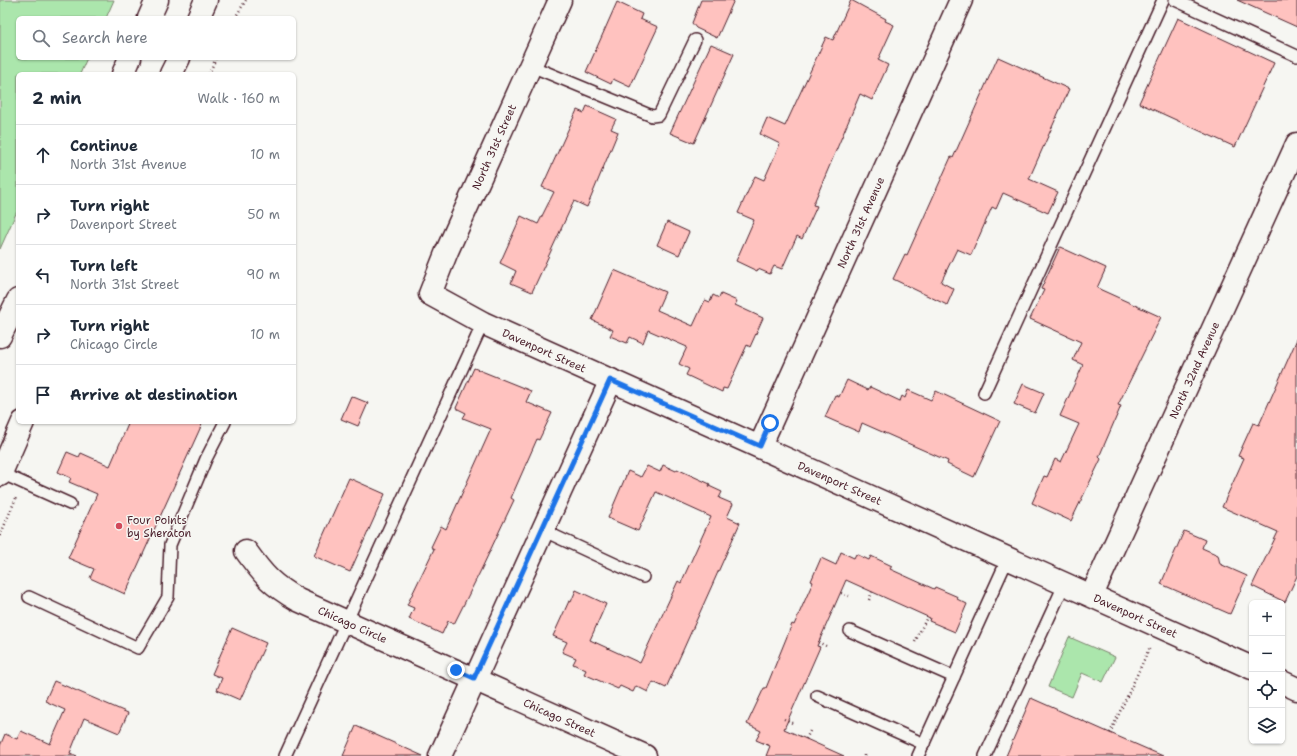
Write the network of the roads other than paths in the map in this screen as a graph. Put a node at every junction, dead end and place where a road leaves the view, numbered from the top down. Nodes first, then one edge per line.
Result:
1 (157, 0) edge
2 (206, 0) edge
3 (560, 0) edge
4 (961, 0) edge
5 (1163, 0) edge
6 (1175, 0) edge
7 (150, 16) edge
8 (199, 16) edge
9 (695, 40) dead end
10 (1297, 56) edge
11 (129, 60) edge
12 (178, 60) edge
13 (531, 66) junction
14 (124, 72) edge
15 (172, 72) edge
16 (1297, 144) edge
17 (430, 294) joint
18 (16, 304) edge
19 (483, 323) junction
20 (0, 336) edge
21 (610, 380) junction
22 (984, 393) dead end
23 (22, 424) edge
24 (224, 424) edge
25 (760, 446) junction
26 (0, 473) edge
27 (70, 504) dead end
28 (542, 530) junction
29 (246, 551) dead end
30 (1008, 558) junction
31 (643, 577) dead end
32 (1065, 583) junction
33 (1092, 596) junction
34 (29, 597) dead end
35 (346, 622) junction
36 (850, 631) dead end
37 (1249, 667) edge
38 (954, 677) junction
39 (474, 678) junction
40 (1285, 683) edge
41 (1297, 689) edge
42 (817, 696) dead end
43 (924, 744) junction
44 (285, 756) edge
45 (440, 756) edge
46 (645, 756) edge
47 (918, 756) edge
48 (986, 756) edge

1 - 7 street
2 - 8 street
3 - 13 street, North 31st Street
4 - 25 street, North 31st Avenue
5 - 22 lane
6 - 10 lane
9 - 13 lane
11 - 14 street
12 - 15 street
13 - 17 street, North 31st Street
16 - 33 street, North 32nd Avenue
17 - 19 street, Davenport Street
18 - 20 street
19 - 21 street, Davenport Street
19 - 35 lane
21 - 25 street, Davenport Street
21 - 28 street
23 - 26 street
24 - 34 lane
25 - 30 street, Davenport Street
26 - 27 lane
28 - 31 lane
28 - 39 street
29 - 35 street, Chicago Circle
30 - 32 street, Davenport Street
30 - 38 lane
32 - 33 street, Davenport Street
32 - 48 lane
33 - 37 street, Davenport Street
35 - 39 street, Chicago Circle
35 - 44 lane
36 - 38 lane
38 - 43 lane
39 - 45 street
39 - 46 street, Chicago Street
40 - 41 street
42 - 43 lane
43 - 47 lane

